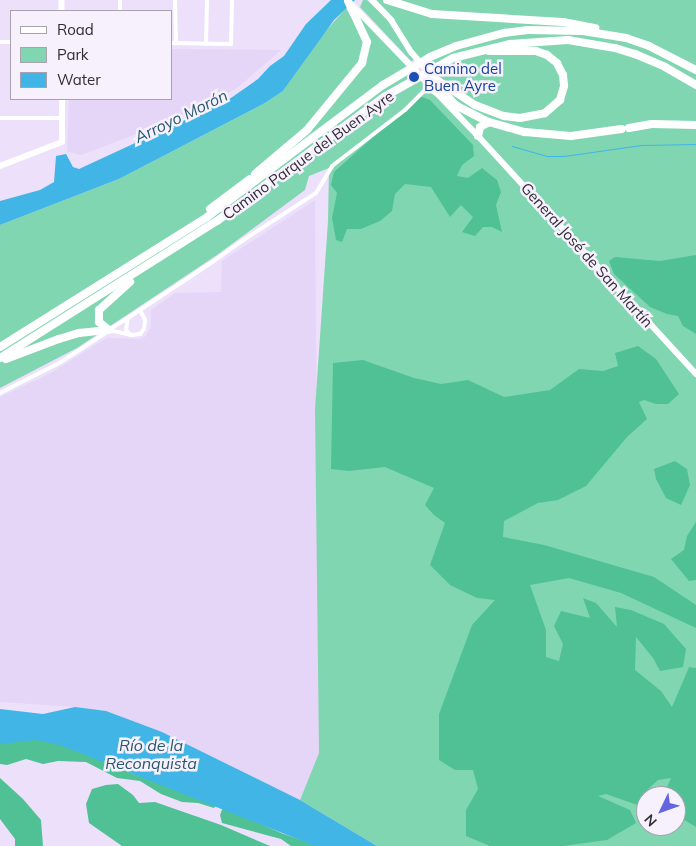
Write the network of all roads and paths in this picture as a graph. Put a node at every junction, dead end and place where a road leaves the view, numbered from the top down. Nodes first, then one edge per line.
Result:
1 (175, 0) edge
2 (207, 0) edge
3 (232, 0) edge
4 (348, 0) edge
5 (372, 0) edge
6 (386, 0) edge
7 (357, 12) junction
8 (626, 38) junction
9 (173, 43) edge
10 (206, 44) junction
11 (479, 51) junction
12 (696, 70) edge
13 (434, 78) junction
14 (696, 85) edge
15 (432, 89) junction
16 (62, 100) edge
17 (457, 106) junction
18 (0, 118) edge
19 (62, 118) junction
20 (488, 122) junction
21 (696, 126) edge
22 (478, 136) junction
23 (0, 166) edge
24 (158, 248) junction
25 (154, 262) junction
26 (140, 310) junction
27 (128, 318) junction
28 (109, 330) junction
29 (131, 335) junction
30 (0, 347) edge
31 (0, 360) edge
32 (696, 374) edge
33 (0, 393) edge

1 - 9 street
2 - 10 street
3 - 10 street
4 - 7 highway
5 - 13 main road, General José de San Martín
6 - 8 highway
7 - 15 main road, General José de San Martín
7 - 24 highway
8 - 12 highway, Camino Parque del Buen Ayre
8 - 24 highway, Camino Parque del Buen Ayre
9 - 10 street
11 - 13 highway
11 - 14 highway, Camino Parque del Buen Ayre
11 - 25 highway, Camino Parque del Buen Ayre
13 - 17 main road, General José de San Martín
15 - 17 highway
15 - 22 main road, General José de San Martín
15 - 26 street
16 - 19 street
17 - 20 highway
17 - 22 main road, General José de San Martín
18 - 19 street
19 - 23 street
20 - 21 highway
20 - 22 highway
22 - 32 main road, General José de San Martín
24 - 30 highway, Camino Parque del Buen Ayre
25 - 28 highway
25 - 31 highway, Camino Parque del Buen Ayre
26 - 27 street
26 - 29 street
27 - 28 street
27 - 29 street
28 - 29 street
28 - 31 highway
28 - 33 street

